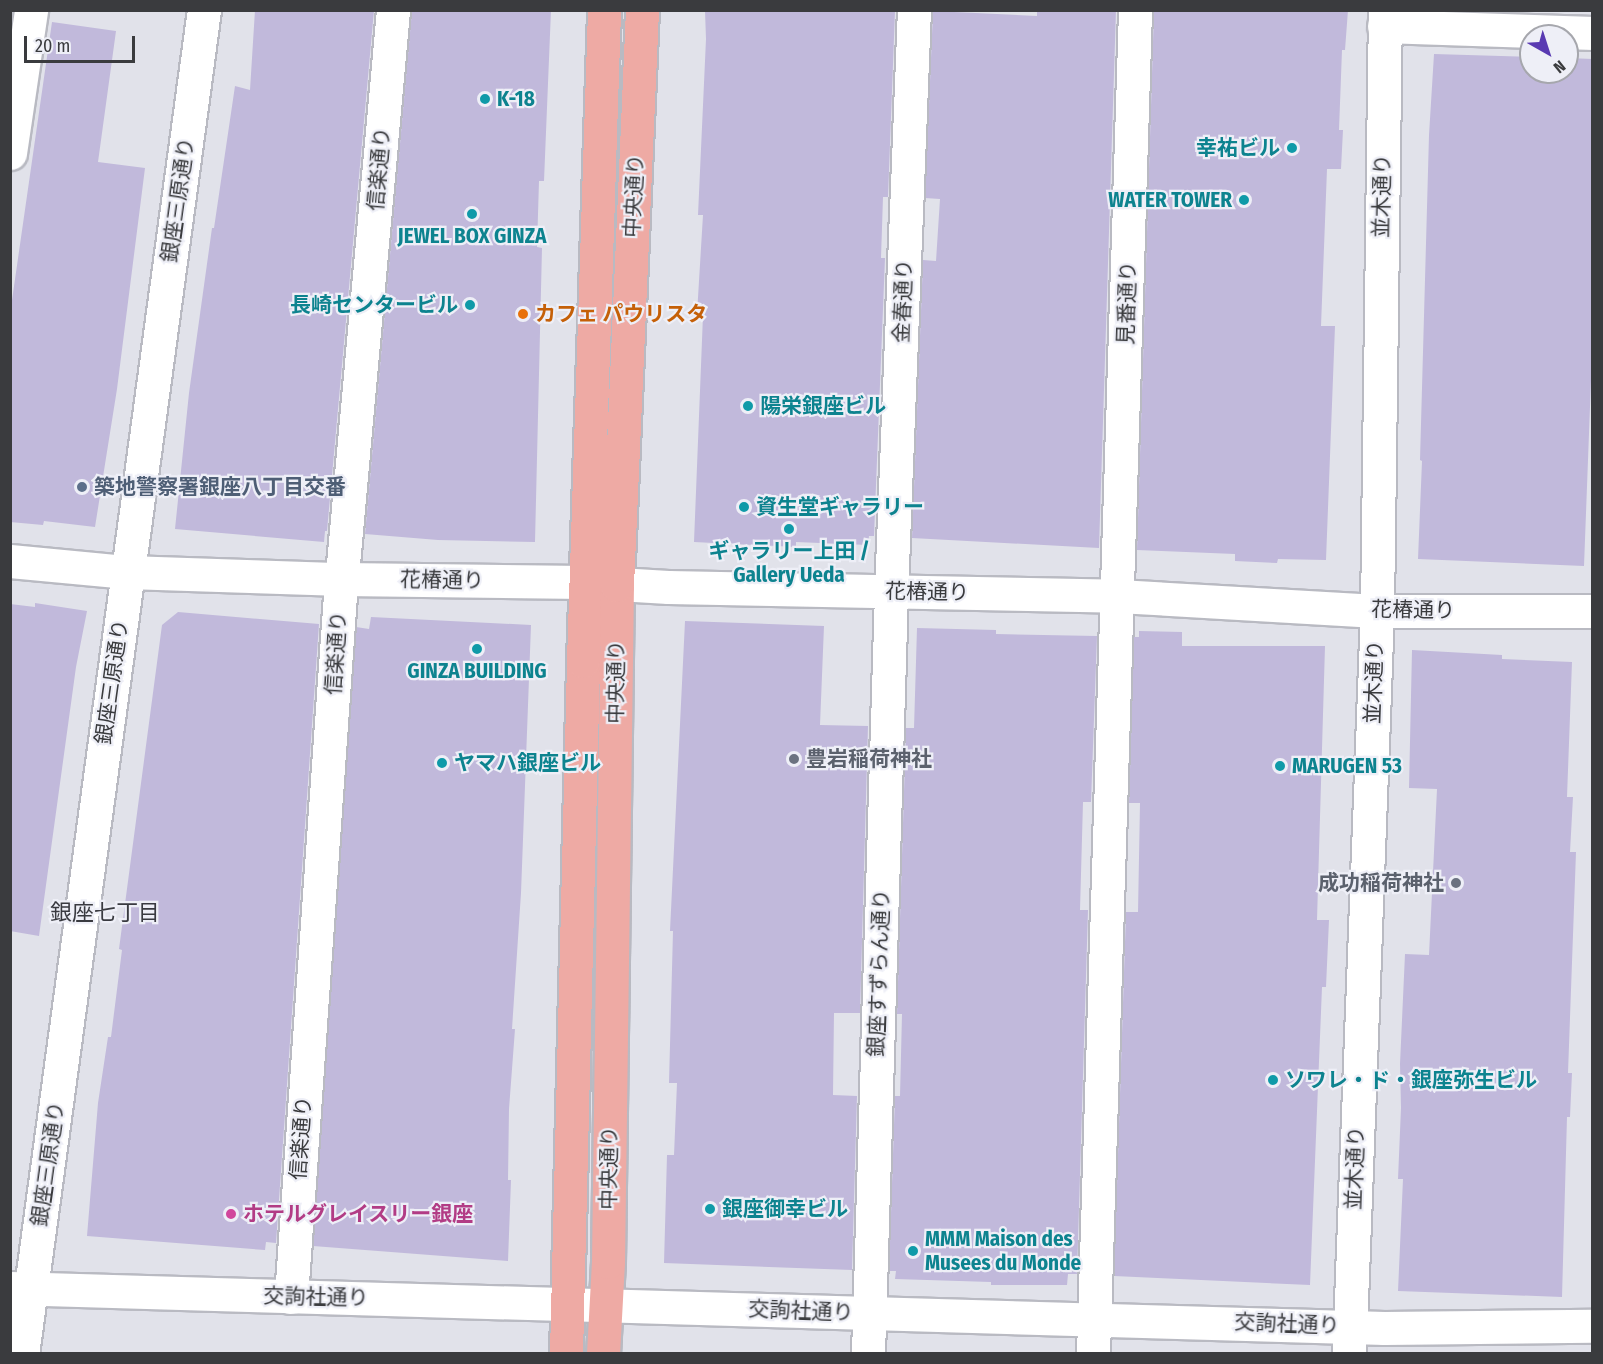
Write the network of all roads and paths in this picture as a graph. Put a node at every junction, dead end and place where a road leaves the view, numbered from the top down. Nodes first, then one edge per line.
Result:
1 (31, 10) edge
2 (204, 10) edge
3 (393, 10) edge
4 (604, 10) edge
5 (642, 10) edge
6 (914, 10) edge
7 (1135, 10) edge
8 (1384, 18) edge
9 (1593, 33) edge
10 (10, 153) edge
11 (10, 561) edge
12 (127, 572) junction
13 (342, 579) junction
14 (601, 584) junction
15 (891, 592) junction
16 (1118, 596) junction
17 (1377, 611) junction
18 (1593, 611) edge
19 (21, 1288) edge
20 (291, 1297) junction
21 (567, 1304) junction
22 (606, 1306) junction
23 (868, 1312) junction
24 (1094, 1318) junction
25 (1593, 1326) edge
26 (1349, 1340) edge
27 (22, 1353) edge
28 (566, 1353) edge
29 (603, 1353) edge
30 (868, 1353) edge
31 (1093, 1353) edge

1 - 10 street
2 - 12 street, 銀座三原通り
3 - 13 street, 信楽通り
4 - 14 highway, 中央通り
5 - 14 highway, 中央通り
6 - 15 street, 金春通り
7 - 16 street, 見番通り
8 - 9 street
8 - 17 street, 並木通り
11 - 12 street, 花椿通り
12 - 13 street, 花椿通り
12 - 19 street, 銀座三原通り
13 - 14 street, 花椿通り
13 - 20 street, 信楽通り
14 - 15 street, 花椿通り
14 - 21 highway, 中央通り
14 - 22 highway, 中央通り
15 - 16 street, 花椿通り
15 - 23 street, 銀座すずらん通り
16 - 17 street, 花椿通り
16 - 24 street, 見番通り
17 - 18 street, 花椿通り
17 - 26 street, 並木通り
19 - 20 street, 交詢社通り
19 - 27 street, 銀座三原通り
20 - 21 street, 交詢社通り
21 - 22 street, 交詢社通り
21 - 28 highway, 中央通り
22 - 23 street, 交詢社通り
22 - 29 highway, 中央通り
23 - 24 street, 交詢社通り
23 - 30 street, 銀座すずらん通り
24 - 26 street, 交詢社通り
24 - 31 street, 見番通り
25 - 26 street, 交詢社通り

